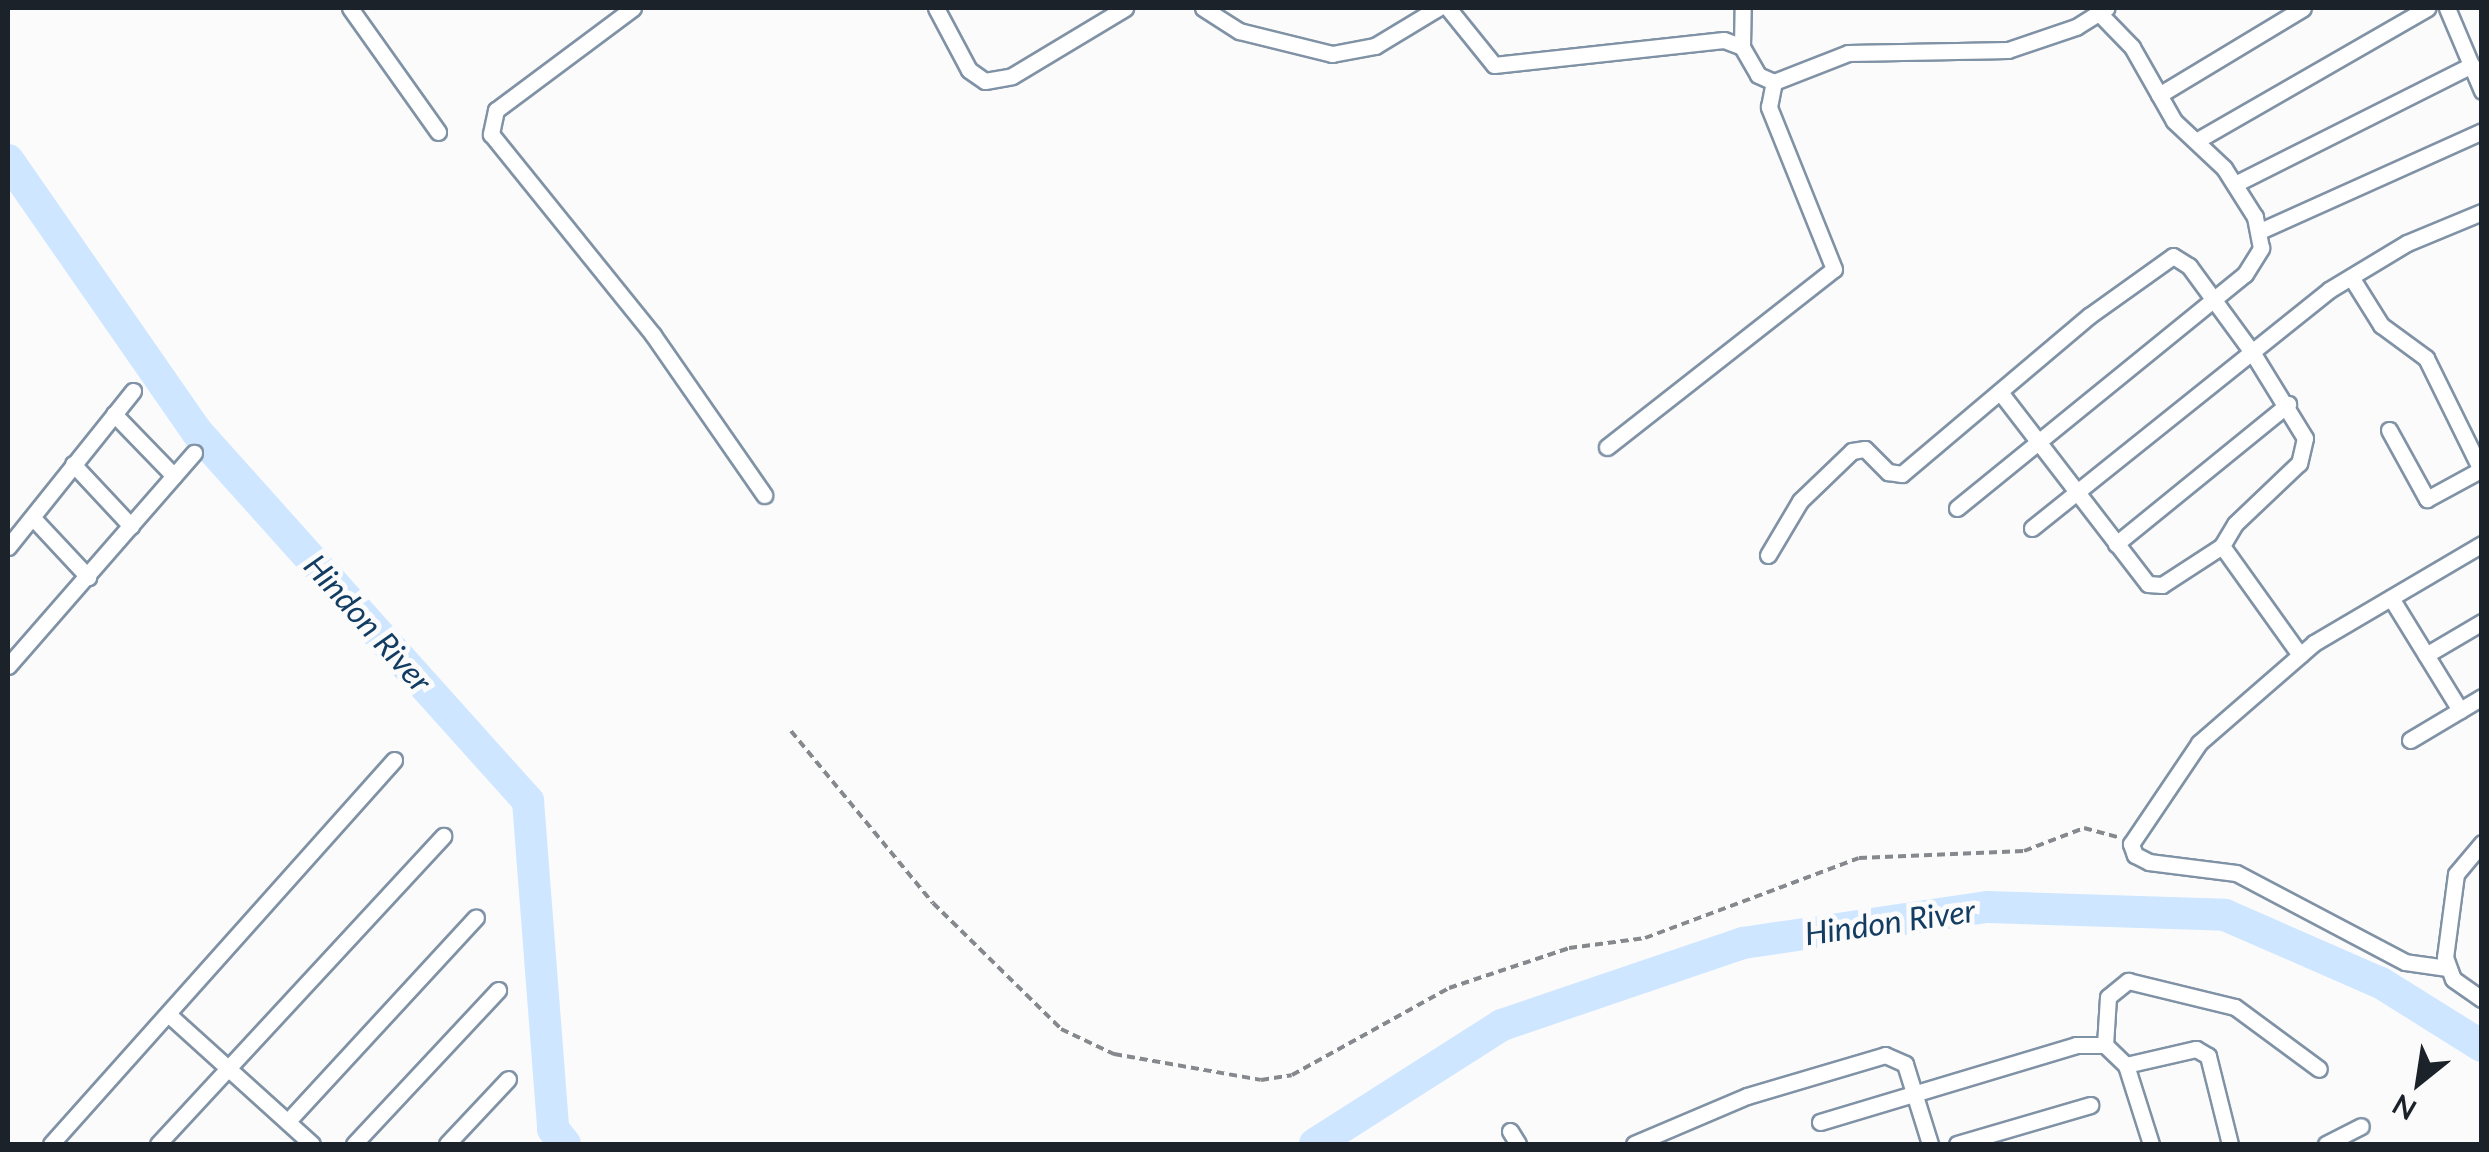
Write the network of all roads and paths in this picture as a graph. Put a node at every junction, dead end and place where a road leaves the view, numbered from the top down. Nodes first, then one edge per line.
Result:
1 (350, 8) edge
2 (633, 8) edge
3 (936, 8) edge
4 (1125, 8) edge
5 (1203, 8) edge
6 (1438, 8) edge
7 (1448, 8) edge
8 (1743, 8) edge
9 (2303, 8) edge
10 (2427, 8) edge
11 (2449, 8) edge
12 (2104, 11) edge
13 (1742, 47) junction
14 (2478, 77) edge
15 (1774, 82) junction
16 (2158, 96) junction
17 (438, 132) dead end
18 (2482, 132) edge
19 (2196, 141) junction
20 (2235, 184) junction
21 (2482, 212) edge
22 (2260, 231) junction
23 (2351, 277) junction
24 (2213, 298) junction
25 (2252, 352) junction
26 (132, 390) dead end
27 (2000, 392) junction
28 (2288, 404) junction
29 (114, 414) junction
30 (2389, 430) dead end
31 (2038, 443) junction
32 (1607, 447) dead end
33 (194, 453) dead end
34 (73, 464) junction
35 (2481, 470) edge
36 (174, 476) junction
37 (2076, 492) junction
38 (764, 495) dead end
39 (1957, 508) dead end
40 (34, 518) junction
41 (131, 526) junction
42 (2032, 528) dead end
43 (2116, 544) junction
44 (2482, 544) edge
45 (2222, 546) junction
46 (8, 547) edge
47 (1768, 555) dead end
48 (88, 576) junction
49 (2391, 598) junction
50 (2482, 622) edge
51 (2300, 655) junction
52 (2426, 655) junction
53 (8, 666) edge
54 (2482, 697) edge
55 (2460, 710) junction
56 (791, 731) dead end
57 (2410, 740) dead end
58 (394, 760) dead end
59 (443, 836) dead end
60 (2482, 843) edge
61 (2132, 844) junction
62 (476, 917) dead end
63 (2447, 968) junction
64 (498, 990) dead end
65 (2482, 999) edge
66 (168, 1014) junction
67 (2105, 1045) junction
68 (2126, 1065) junction
69 (229, 1067) junction
70 (2319, 1069) dead end
71 (508, 1079) dead end
72 (1916, 1090) junction
73 (2090, 1105) dead end
74 (288, 1121) junction
75 (1820, 1122) dead end
76 (2361, 1126) dead end
77 (52, 1144) edge
78 (158, 1144) edge
79 (312, 1144) edge
80 (354, 1144) edge
81 (447, 1144) edge
82 (1634, 1144) edge
83 (1930, 1144) edge
84 (1956, 1144) edge
85 (2151, 1144) edge
86 (2230, 1144) edge
87 (2326, 1144) edge

1 - 17 street
2 - 38 street
3 - 4 street
5 - 6 street
7 - 13 street
8 - 13 street
9 - 16 street
10 - 19 street
11 - 14 street
12 - 15 street
12 - 16 street
13 - 15 street
14 - 20 street
15 - 32 street
16 - 19 street
18 - 22 street
19 - 20 street
20 - 22 street
21 - 23 street
22 - 24 street
23 - 25 street
23 - 35 street
24 - 25 street
24 - 27 street
24 - 31 street
25 - 28 street
25 - 37 street
26 - 29 street
27 - 31 street
27 - 47 street
28 - 43 street
28 - 45 street
29 - 34 street
29 - 36 street
30 - 35 street
31 - 37 street
31 - 39 street
33 - 36 street
34 - 40 street
34 - 41 street
36 - 41 street
37 - 42 street
37 - 43 street
40 - 46 street
40 - 48 street
41 - 48 street
43 - 45 street
44 - 49 street
45 - 51 street
48 - 53 street
49 - 51 street
49 - 52 street
50 - 52 street
51 - 61 street
52 - 55 street
54 - 55 street
55 - 57 street
56 - 61 path
58 - 66 street
59 - 69 street
60 - 63 street
61 - 63 street
62 - 74 street
63 - 65 street
64 - 80 street
66 - 69 street
66 - 77 street
67 - 68 street
67 - 70 street
67 - 72 street
68 - 85 street
68 - 86 street
69 - 74 street
69 - 78 street
71 - 81 street
72 - 75 street
72 - 82 street
72 - 83 street
73 - 84 street
74 - 79 street
76 - 87 street

